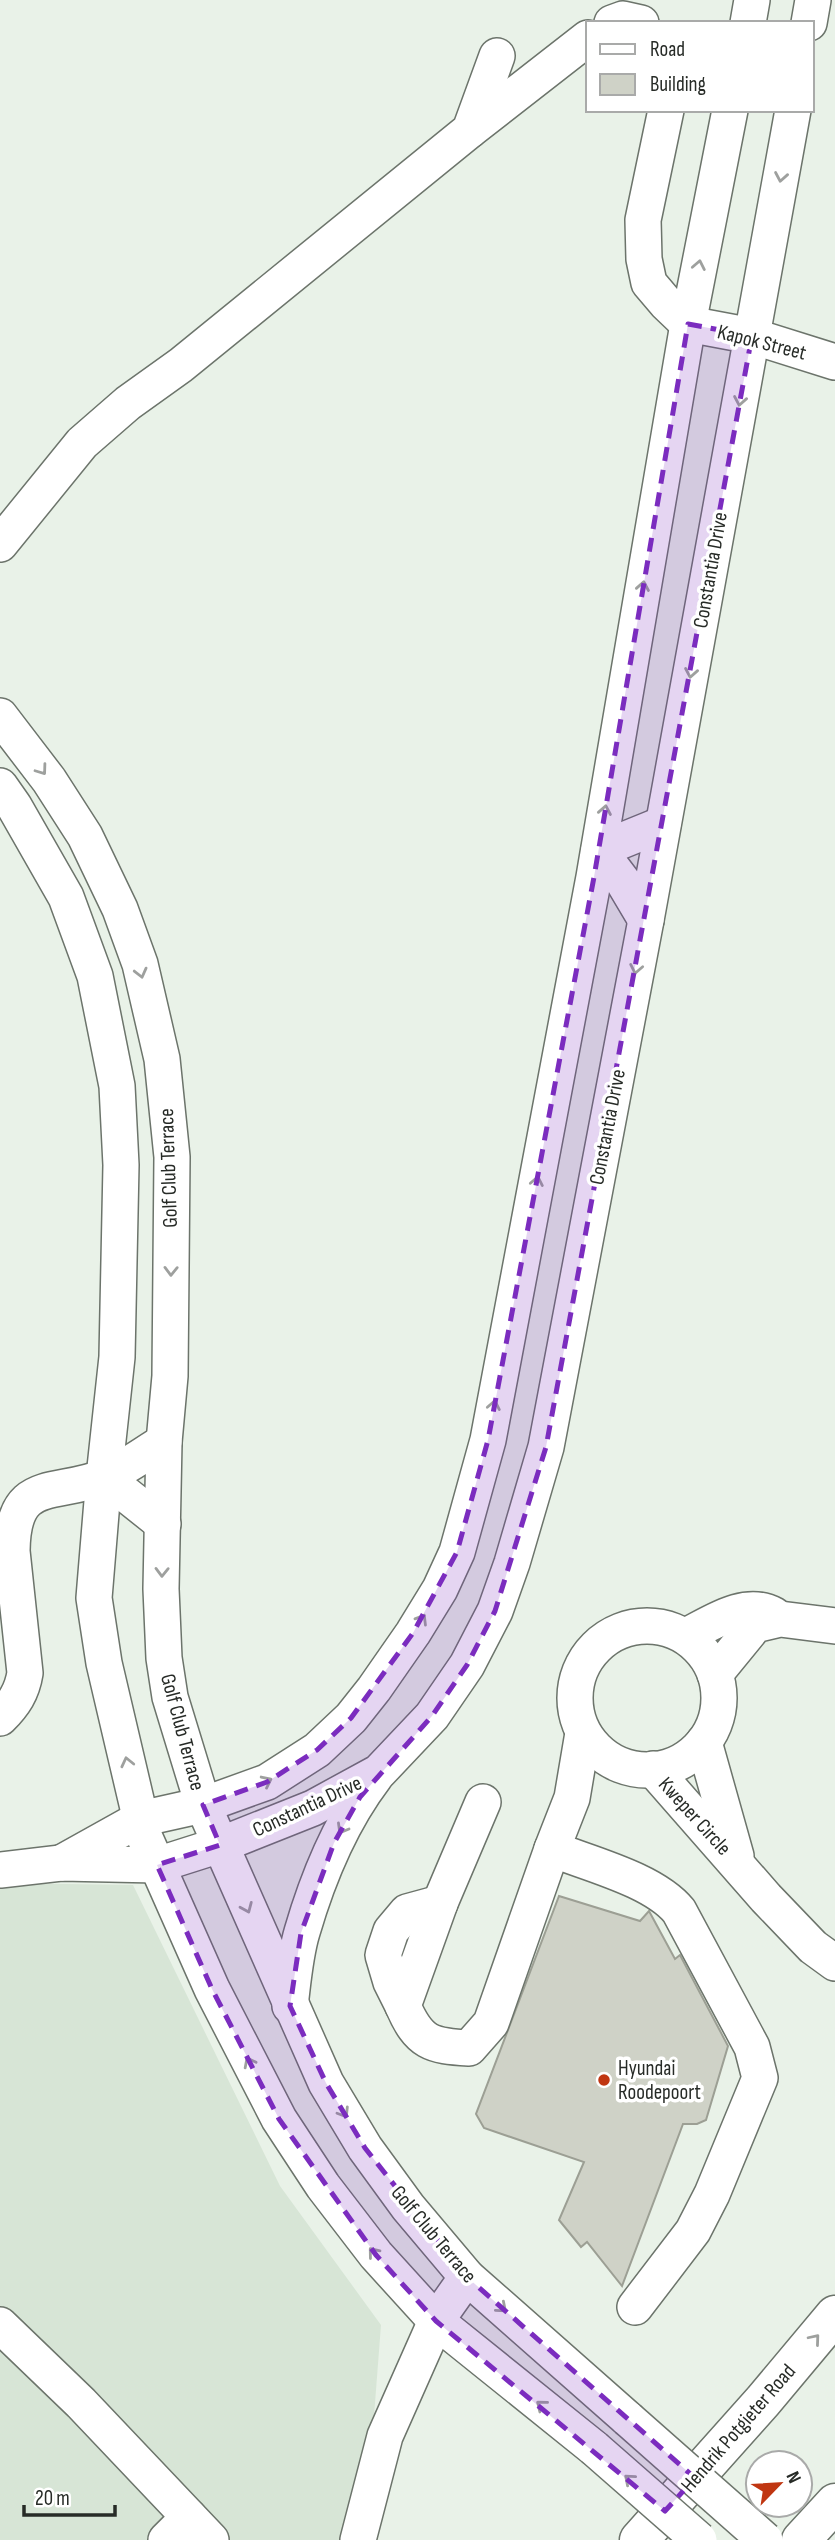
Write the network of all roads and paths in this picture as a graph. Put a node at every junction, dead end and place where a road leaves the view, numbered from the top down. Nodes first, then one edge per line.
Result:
1 (752, 0) edge
2 (813, 0) edge
3 (748, 21) edge
4 (809, 21) edge
5 (586, 40) edge
6 (497, 56) dead end
7 (666, 112) edge
8 (730, 112) edge
9 (793, 112) edge
10 (470, 130) junction
11 (688, 324) junction
12 (752, 336) junction
13 (835, 362) edge
14 (0, 544) edge
15 (0, 716) edge
16 (0, 786) edge
17 (663, 824) junction
18 (598, 850) junction
19 (646, 920) junction
20 (164, 1442) junction
21 (104, 1477) junction
22 (163, 1524) junction
23 (780, 1619) junction
24 (835, 1626) edge
25 (686, 1636) junction
26 (715, 1674) junction
27 (0, 1718) edge
28 (583, 1733) junction
29 (704, 1742) junction
30 (618, 1764) junction
31 (653, 1769) junction
32 (379, 1772) junction
33 (572, 1798) junction
34 (483, 1801) dead end
35 (203, 1805) junction
36 (140, 1819) junction
37 (220, 1845) junction
38 (552, 1849) junction
39 (61, 1863) junction
40 (737, 1863) junction
41 (157, 1865) junction
42 (0, 1870) edge
43 (835, 1963) edge
44 (290, 2006) junction
45 (467, 2277) junction
46 (635, 2307) dead end
47 (835, 2315) edge
48 (436, 2321) junction
49 (0, 2325) edge
50 (835, 2503) edge
51 (189, 2532) edge
52 (358, 2540) edge
53 (639, 2540) edge
54 (699, 2540) edge
55 (765, 2540) edge
56 (802, 2540) edge

1 - 3 street
2 - 4 street
5 - 10 street
6 - 10 street
7 - 11 street
11 -> 8 street, Constantia Drive
9 -> 12 street, Constantia Drive
10 - 14 street
11 - 12 street, Kapok Street
18 -> 11 street, Constantia Drive
12 - 13 street, Kapok Street
12 -> 17 street, Constantia Drive
15 -> 20 street, Golf Club Terrace
16 - 21 street
17 - 18 street
17 - 19 street, Constantia Drive
18 - 19 street
35 -> 18 street, Constantia Drive
19 -> 32 street, Constantia Drive
20 - 21 street
20 - 22 street, Golf Club Terrace
21 - 22 street
21 - 27 street
36 -> 21 street
22 -> 35 street, Golf Club Terrace
23 - 24 street
23 - 25 street
23 - 26 street
25 - 26 street
25 - 28 street
26 - 29 street
28 - 30 street, Kweper Circle
28 - 33 street
29 - 31 street, Kweper Circle
29 - 40 street, Kweper Circle
30 - 31 street, Kweper Circle
30 - 33 street
31 - 40 street, Kweper Circle
32 - 37 street, Constantia Drive
32 -> 44 street
33 - 38 street
34 - 38 street
35 - 36 street, Constantia Drive
35 - 37 street, Golf Club Terrace
36 - 39 street, Constantia Drive
36 - 41 street
37 - 41 street, Constantia Drive
37 -> 44 street, Golf Club Terrace
38 - 46 street
39 - 41 street, Constantia Drive
39 - 42 street, Constantia Drive
40 - 43 street, Kweper Circle
48 -> 41 street
44 -> 45 street, Golf Club Terrace
45 - 48 street
45 -> 55 street, Golf Club Terrace, bridge
53 -> 47 main road, Hendrik Potgieter Road
48 - 52 street
54 -> 48 street, bridge
49 - 51 street
50 - 56 main road

